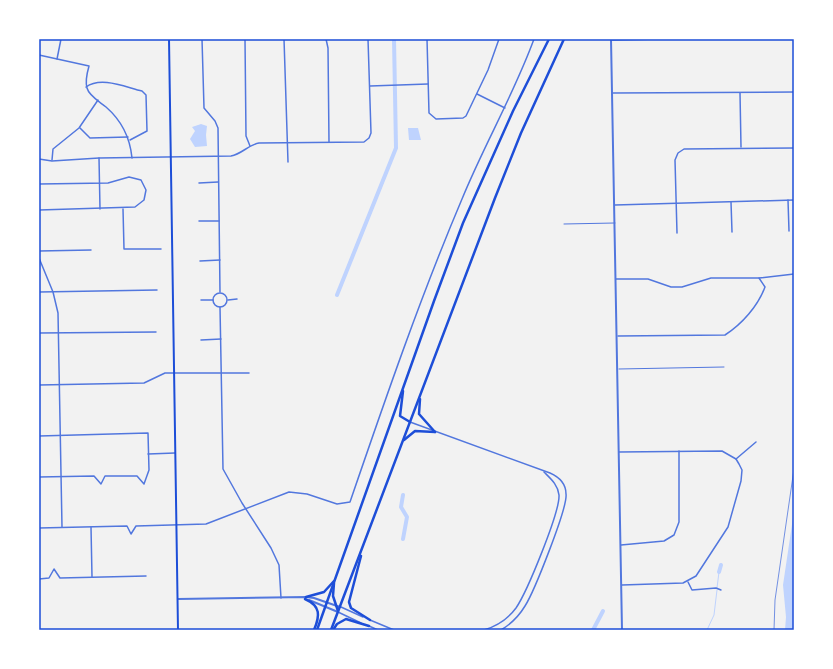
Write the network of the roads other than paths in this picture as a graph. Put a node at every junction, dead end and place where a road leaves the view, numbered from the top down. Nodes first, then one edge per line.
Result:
1 (61, 39) edge
2 (169, 39) edge
3 (202, 39) edge
4 (245, 39) edge
5 (284, 39) edge
6 (326, 39) edge
7 (368, 39) edge
8 (427, 39) edge
9 (499, 39) edge
10 (534, 39) edge
11 (549, 39) edge
12 (564, 39) edge
13 (661, 39) edge
14 (611, 40) edge
15 (39, 55) edge
16 (56, 59) junction
17 (428, 84) junction
18 (369, 86) junction
19 (86, 87) junction
20 (794, 92) edge
21 (613, 93) junction
22 (740, 93) junction
23 (477, 94) junction
24 (98, 100) junction
25 (505, 108) junction
26 (79, 128) junction
27 (128, 137) junction
28 (129, 140) junction
29 (287, 142) junction
30 (329, 142) junction
31 (250, 146) junction
32 (741, 147) junction
33 (794, 148) edge
34 (171, 156) junction
35 (218, 156) junction
36 (99, 158) junction
37 (132, 158) junction
38 (39, 159) edge
39 (52, 160) junction
40 (288, 162) dead end
41 (218, 182) junction
42 (199, 183) dead end
43 (39, 184) edge
44 (100, 184) junction
45 (788, 200) junction
46 (794, 200) edge
47 (677, 202) junction
48 (731, 202) junction
49 (615, 205) junction
50 (100, 209) junction
51 (123, 209) junction
52 (39, 210) edge
53 (199, 221) dead end
54 (219, 221) junction
55 (616, 223) junction
56 (564, 224) dead end
57 (789, 231) dead end
58 (732, 232) dead end
59 (677, 233) dead end
60 (161, 249) dead end
61 (91, 250) dead end
62 (39, 251) edge
63 (39, 258) edge
64 (220, 260) junction
65 (200, 261) dead end
66 (794, 274) edge
67 (759, 278) junction
68 (616, 279) junction
69 (157, 290) dead end
70 (39, 292) edge
71 (53, 292) junction
72 (220, 292) junction
73 (237, 299) dead end
74 (201, 300) dead end
75 (213, 300) junction
76 (228, 300) junction
77 (220, 307) junction
78 (58, 332) junction
79 (156, 332) dead end
80 (39, 333) edge
81 (618, 336) junction
82 (221, 339) junction
83 (201, 340) dead end
84 (724, 367) dead end
85 (618, 369) junction
86 (174, 373) junction
87 (221, 373) junction
88 (249, 373) dead end
89 (405, 382) junction
90 (59, 384) junction
91 (39, 385) edge
92 (421, 394) junction
93 (410, 422) junction
94 (436, 432) junction
95 (60, 435) junction
96 (39, 436) edge
97 (403, 441) junction
98 (756, 442) dead end
99 (678, 451) junction
100 (619, 452) junction
101 (175, 453) junction
102 (148, 454) junction
103 (736, 459) junction
104 (544, 472) junction
105 (39, 477) edge
106 (61, 477) junction
107 (246, 509) junction
108 (177, 525) junction
109 (62, 527) junction
110 (91, 527) junction
111 (39, 528) edge
112 (368, 534) junction
113 (621, 545) junction
114 (146, 576) dead end
115 (92, 577) junction
116 (39, 579) edge
117 (334, 580) junction
118 (688, 582) junction
119 (622, 585) junction
120 (722, 590) dead end
121 (281, 598) junction
122 (306, 598) junction
123 (178, 599) junction
124 (327, 602) junction
125 (336, 605) junction
126 (325, 606) junction
127 (340, 607) junction
128 (338, 612) junction
129 (370, 620) junction
130 (369, 626) junction
131 (178, 630) edge
132 (316, 630) edge
133 (332, 630) edge
134 (378, 630) edge
135 (394, 630) edge
136 (484, 630) edge
137 (501, 630) edge
138 (622, 630) edge

1 - 16 street
2 - 34 main road
3 - 35 street
4 - 31 street
5 - 29 street
6 - 30 street
7 - 18 street
8 - 17 street
9 - 23 street
10 - 25 street
11 - 89 highway
12 - 92 highway
13 - 14 street
14 - 21 street
15 - 16 street
16 - 19 street
17 - 18 street
17 - 23 street
18 - 30 street
19 - 24 street
19 - 28 street
20 - 22 street
21 - 22 street
21 - 49 street
22 - 32 street
23 - 25 street
24 - 26 street
24 - 27 street
25 - 107 street
26 - 27 street
26 - 39 street
27 - 28 street
28 - 37 street
29 - 30 street
29 - 31 street
29 - 40 street
31 - 35 street
32 - 33 street
32 - 47 street
34 - 35 street
34 - 37 street
34 - 86 main road
35 - 41 street
36 - 37 street
36 - 39 street
36 - 44 street
38 - 39 street
41 - 42 street
41 - 54 street
43 - 44 street
44 - 50 street
44 - 51 street
45 - 46 street
45 - 48 street
45 - 57 street
47 - 48 street
47 - 49 street
47 - 59 street
48 - 58 street
49 - 55 street
50 - 51 street
50 - 52 street
51 - 60 street
53 - 54 street
54 - 64 street
55 - 56 lane
55 - 68 street
61 - 62 street
63 - 71 street
64 - 65 street
64 - 72 street
66 - 67 street
67 - 68 street
67 - 81 street
68 - 81 street
69 - 71 street
70 - 71 street
71 - 78 street
72 - 75 street
72 - 76 street
73 - 76 street
74 - 75 street
75 - 77 street
76 - 77 street
77 - 82 street
78 - 79 street
78 - 80 street
78 - 90 street
81 - 85 street
82 - 83 street
82 - 87 street
84 - 85 lane
85 - 100 street
86 - 87 street
86 - 90 street
86 - 101 main road
87 - 88 street
87 - 107 street
89 - 93 highway
89 - 117 highway
90 - 91 street
90 - 95 street
92 - 93 highway
92 - 94 highway
93 - 94 street
93 - 97 highway
94 - 97 highway
94 - 104 street
95 - 96 street
95 - 102 street
95 - 106 street
97 - 112 highway
98 - 103 street
99 - 100 street
99 - 103 street
99 - 113 street
100 - 113 street
101 - 102 street
101 - 108 main road
102 - 106 street
103 - 118 street
104 - 136 street
104 - 137 street
105 - 106 street
106 - 109 street
107 - 108 street
107 - 121 street
108 - 110 street
108 - 123 main road
109 - 110 street
109 - 111 street
110 - 115 street
112 - 127 highway
112 - 129 highway
113 - 119 street
114 - 115 street
115 - 116 street
117 - 122 highway
117 - 124 highway
117 - 125 highway
118 - 119 street
118 - 120 street
119 - 138 street
121 - 122 street
121 - 123 street
122 - 124 street
122 - 126 street
122 - 132 highway
123 - 131 main road
124 - 125 street
124 - 126 highway
125 - 127 street
125 - 128 highway
126 - 128 street
126 - 132 highway
127 - 128 highway
127 - 129 street
128 - 130 street
128 - 133 highway
129 - 135 street
130 - 133 highway
130 - 134 street

